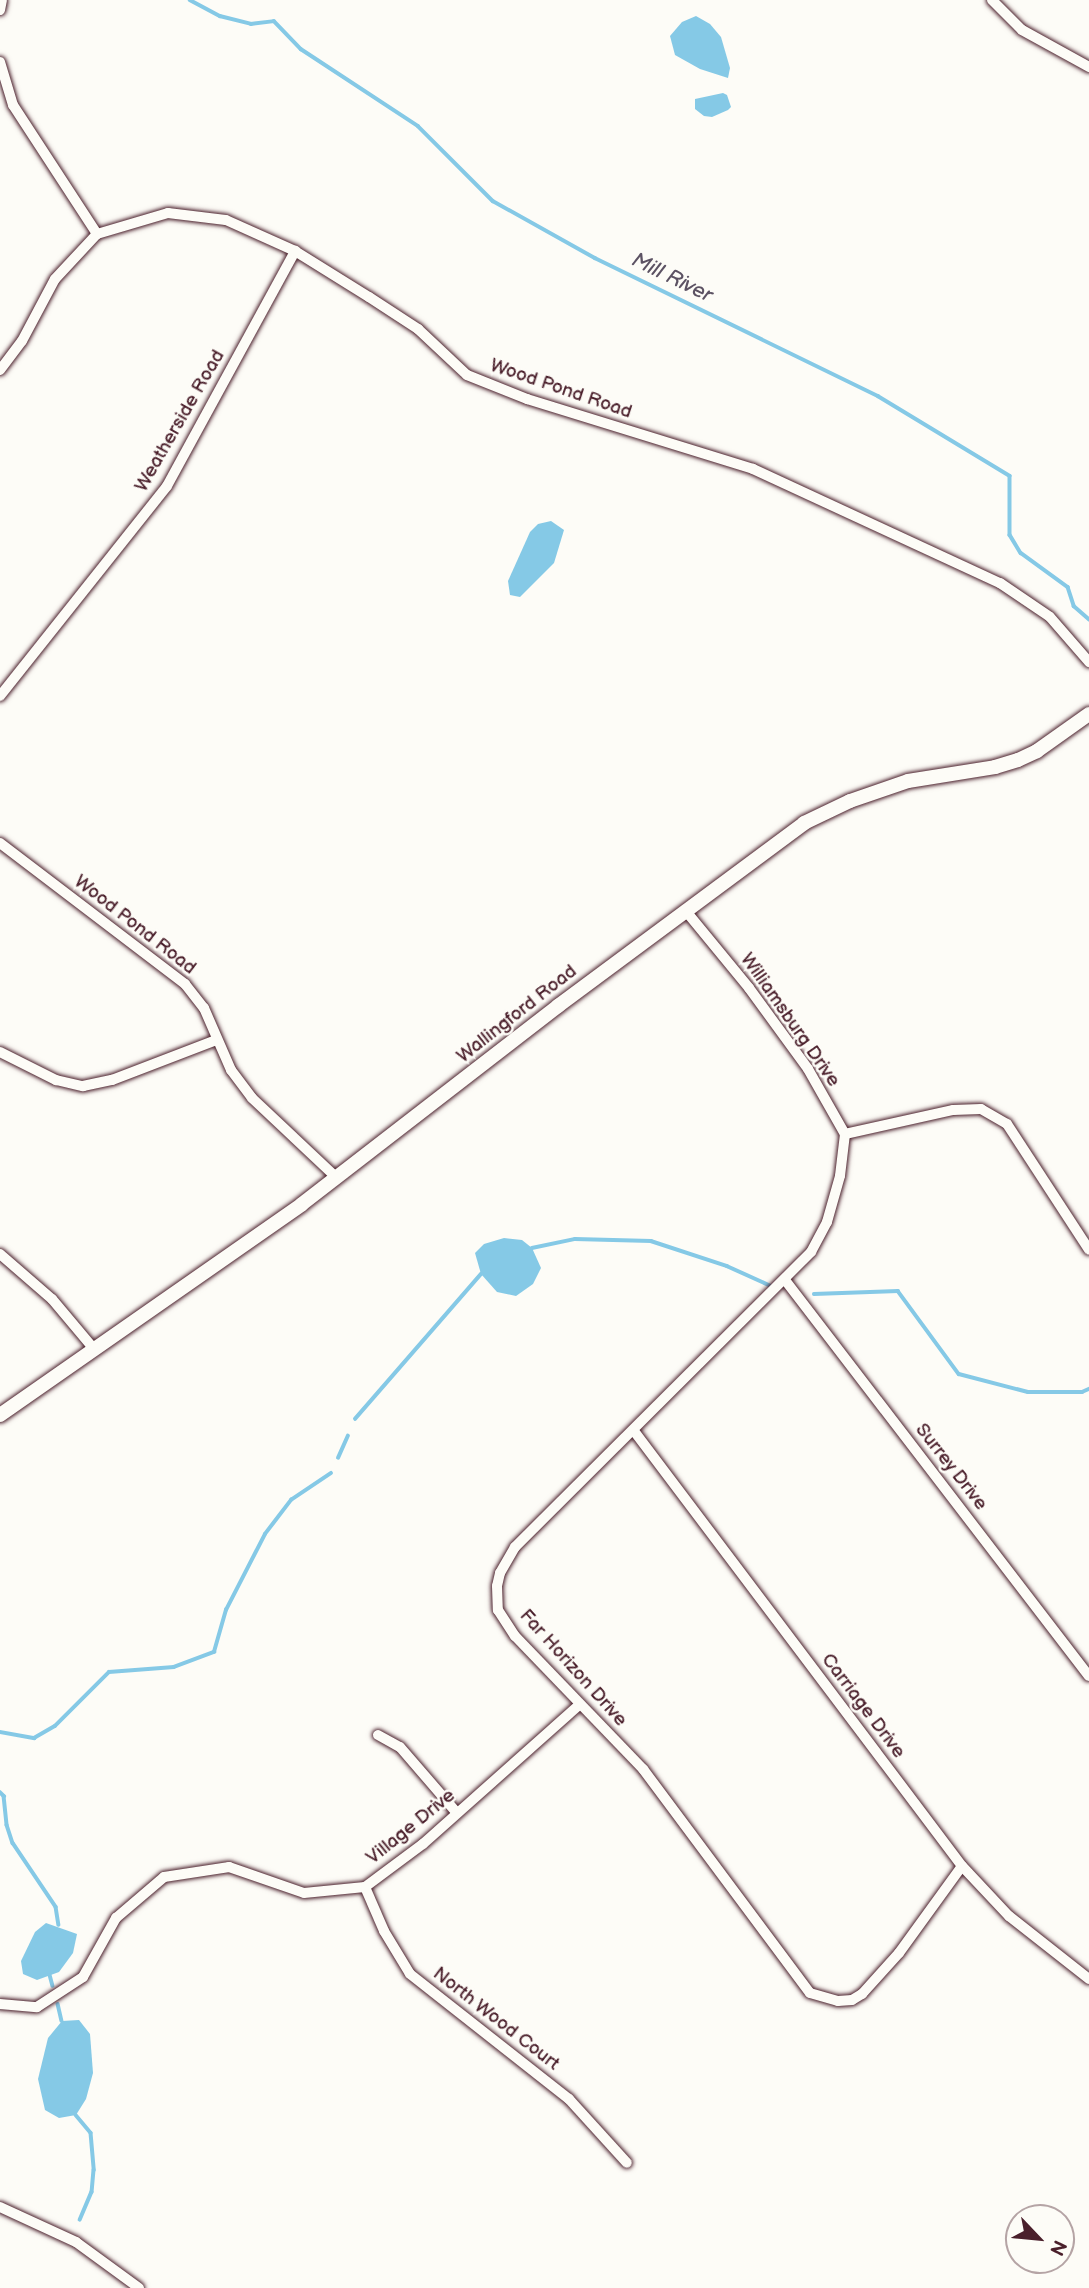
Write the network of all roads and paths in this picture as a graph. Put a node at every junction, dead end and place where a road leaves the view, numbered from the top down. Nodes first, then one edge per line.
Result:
1 (2, 0) edge
2 (992, 0) edge
3 (0, 9) edge
4 (0, 62) edge
5 (1089, 67) edge
6 (97, 234) junction
7 (295, 251) junction
8 (0, 370) edge
9 (1089, 662) edge
10 (0, 696) edge
11 (1089, 714) edge
12 (0, 843) edge
13 (685, 910) junction
14 (216, 1040) junction
15 (0, 1052) edge
16 (845, 1134) junction
17 (337, 1178) junction
18 (1089, 1250) edge
19 (0, 1254) edge
20 (785, 1280) junction
21 (94, 1349) junction
22 (0, 1415) edge
23 (634, 1431) junction
24 (1089, 1676) edge
25 (580, 1704) junction
26 (378, 1735) dead end
27 (457, 1813) junction
28 (962, 1866) junction
29 (365, 1887) junction
30 (1089, 1979) edge
31 (0, 2004) edge
32 (627, 2163) dead end
33 (0, 2207) edge
34 (139, 2288) edge

1 - 3 street
2 - 5 street
4 - 6 street
6 - 7 street, Wood Pond Road
6 - 8 street
7 - 9 street, Wood Pond Road
7 - 10 street, Weatherside Road
11 - 13 street, Wallingford Road
12 - 14 street, Wood Pond Road
13 - 16 street, Williamsburg Drive
13 - 17 street, Wallingford Road
14 - 15 street
14 - 17 street, Wood Pond Road
16 - 18 street
16 - 20 street, Far Horizon Drive
17 - 21 street, Wallingford Road
19 - 21 street
20 - 23 street, Far Horizon Drive
20 - 24 street, Surrey Drive
21 - 22 street, Wallingford Road
23 - 25 street, Far Horizon Drive
23 - 28 street, Carriage Drive
25 - 27 street, Village Drive
25 - 28 street, Far Horizon Drive
26 - 27 street
27 - 29 street, Village Drive
28 - 30 street, Carriage Drive
29 - 31 street, Village Drive
29 - 32 street, North Wood Court
33 - 34 street

